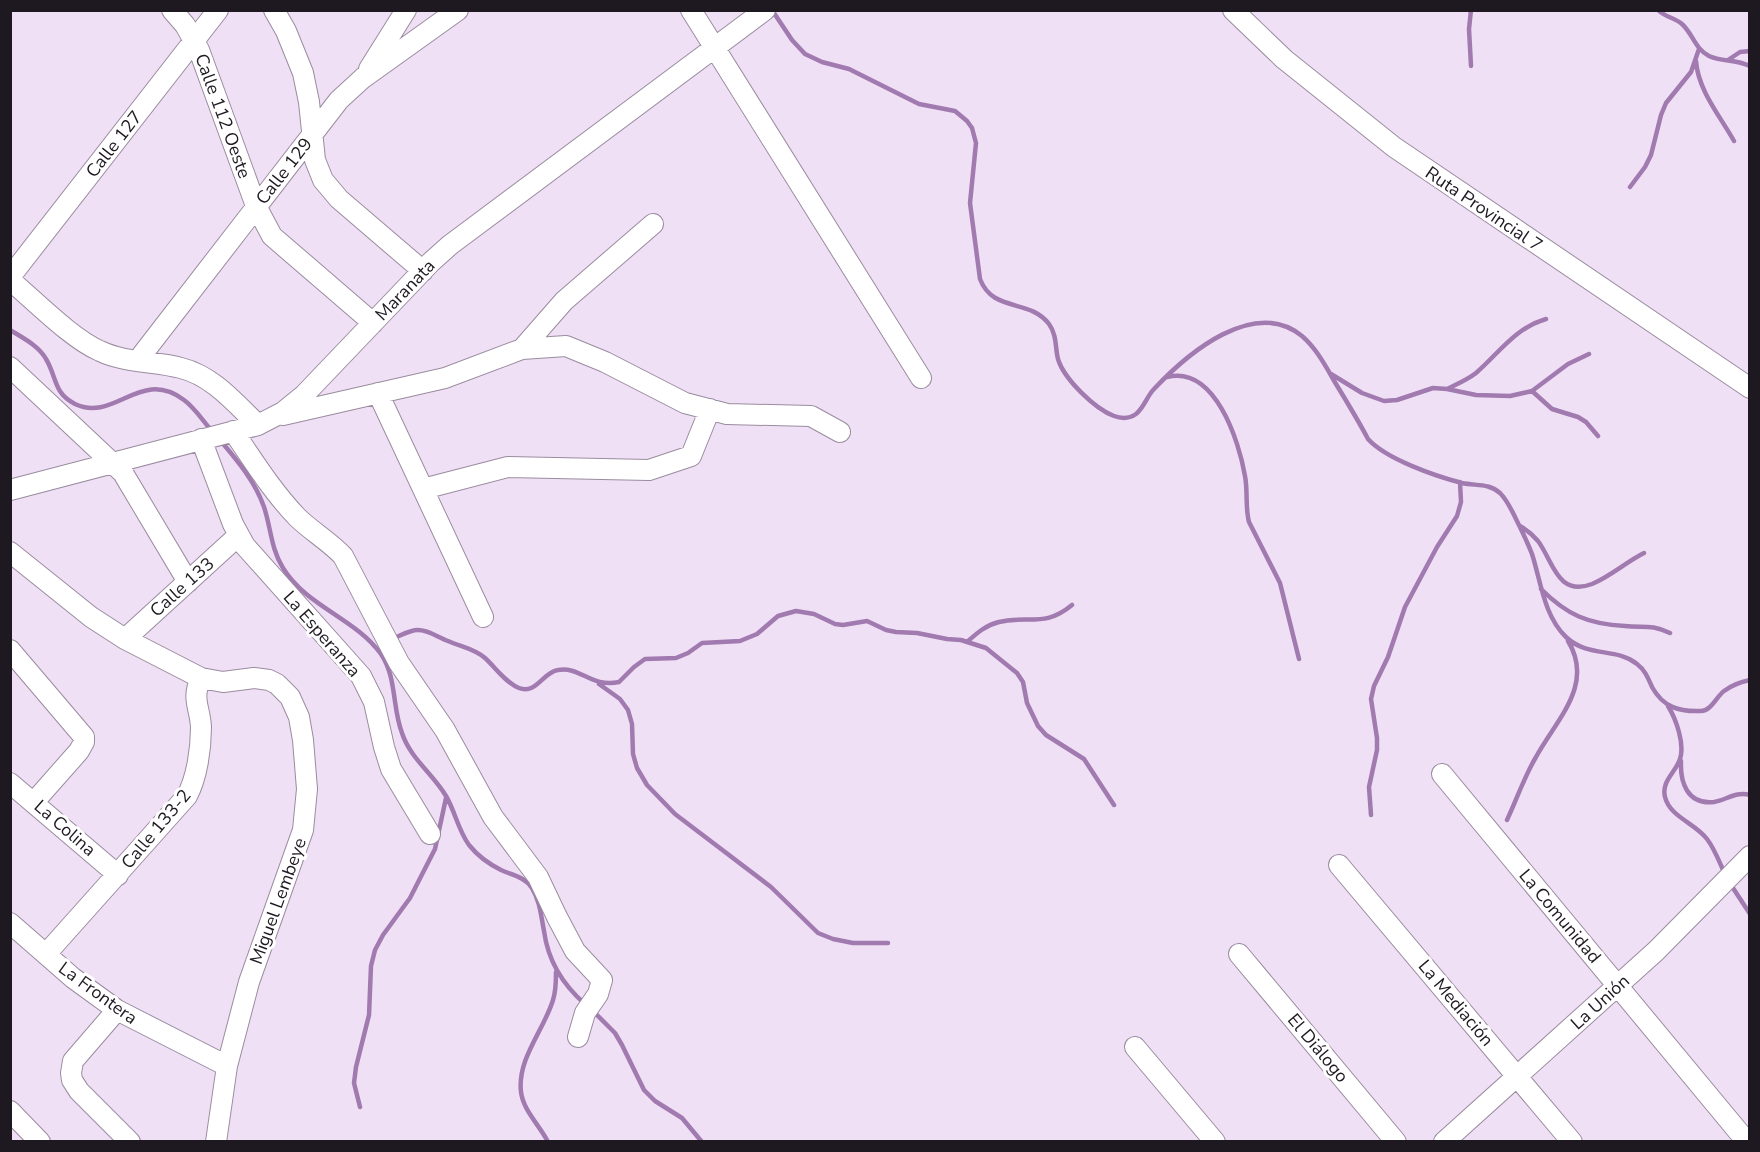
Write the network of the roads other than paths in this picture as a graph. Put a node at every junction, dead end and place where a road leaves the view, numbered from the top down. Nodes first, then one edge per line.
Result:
1 (172, 10) edge
2 (218, 10) edge
3 (274, 10) edge
4 (406, 10) edge
5 (458, 10) edge
6 (691, 10) edge
7 (765, 10) edge
8 (1233, 10) edge
9 (195, 41) junction
10 (713, 49) junction
11 (363, 78) junction
12 (312, 134) junction
13 (256, 206) junction
14 (653, 224) dead end
15 (423, 271) junction
16 (10, 279) edge
17 (373, 323) junction
18 (522, 348) junction
19 (138, 360) junction
20 (10, 367) edge
21 (921, 378) dead end
22 (1749, 388) edge
23 (378, 393) junction
24 (710, 410) junction
25 (266, 421) junction
26 (233, 431) junction
27 (840, 432) dead end
28 (201, 440) junction
29 (112, 463) junction
30 (423, 489) junction
31 (10, 490) edge
32 (239, 535) junction
33 (10, 552) edge
34 (188, 582) junction
35 (483, 616) dead end
36 (125, 639) junction
37 (10, 650) edge
38 (201, 678) junction
39 (1442, 774) dead end
40 (10, 783) edge
41 (34, 802) junction
42 (430, 834) dead end
43 (1749, 856) edge
44 (1339, 865) dead end
45 (118, 874) junction
46 (10, 923) edge
47 (46, 954) junction
48 (1239, 954) dead end
49 (1618, 986) junction
50 (117, 1010) junction
51 (578, 1037) dead end
52 (1135, 1047) dead end
53 (226, 1066) junction
54 (1517, 1076) junction
55 (10, 1111) edge
56 (40, 1142) edge
57 (130, 1142) edge
58 (216, 1142) edge
59 (1215, 1142) edge
60 (1396, 1142) edge
61 (1444, 1142) edge
62 (1572, 1142) edge
63 (1747, 1142) edge

1 - 9 street, Calle 112 Oeste
2 - 9 street, Calle 127
3 - 12 street
4 - 11 street
5 - 11 street, Calle 129
6 - 10 street
7 - 10 street, Maranata
8 - 22 street, Ruta Provincial 7
9 - 13 street, Calle 112 Oeste
9 - 16 street, Calle 127
10 - 15 street, Maranata
10 - 21 street
11 - 12 street, Calle 129
12 - 13 street, Calle 129
12 - 15 street
13 - 17 street, Calle 112 Oeste
13 - 19 street, Calle 129
14 - 18 street
15 - 17 street, Maranata
16 - 19 street
17 - 25 street, Maranata
18 - 23 street
18 - 24 street
19 - 25 street
20 - 29 street
23 - 25 street
23 - 30 street
24 - 27 street
24 - 30 street
25 - 26 street, Maranata
26 - 28 street, Maranata
26 - 51 street
28 - 29 street, Maranata
28 - 32 street, La Esperanza
29 - 31 street, Maranata
29 - 34 street
30 - 35 street
32 - 34 street, Calle 133
32 - 42 street, La Esperanza
33 - 36 street, Miguel Lembeye
34 - 36 street, Calle 133
36 - 38 street, Miguel Lembeye
37 - 41 street
38 - 45 street, Calle 133-2
38 - 53 street, Miguel Lembeye
39 - 49 street, La Comunidad
40 - 41 street, La Colina
41 - 45 street, La Colina
43 - 49 street, La Unión
44 - 54 street, La Mediación
45 - 47 street, Calle 133-2
46 - 47 street, La Frontera
47 - 50 street, La Frontera
48 - 60 street, El Diálogo
49 - 54 street, La Unión
49 - 63 street, La Comunidad
50 - 53 street, La Frontera
50 - 57 street
52 - 59 street
53 - 58 street, Miguel Lembeye
54 - 61 street, La Unión
54 - 62 street, La Mediación
55 - 56 street

